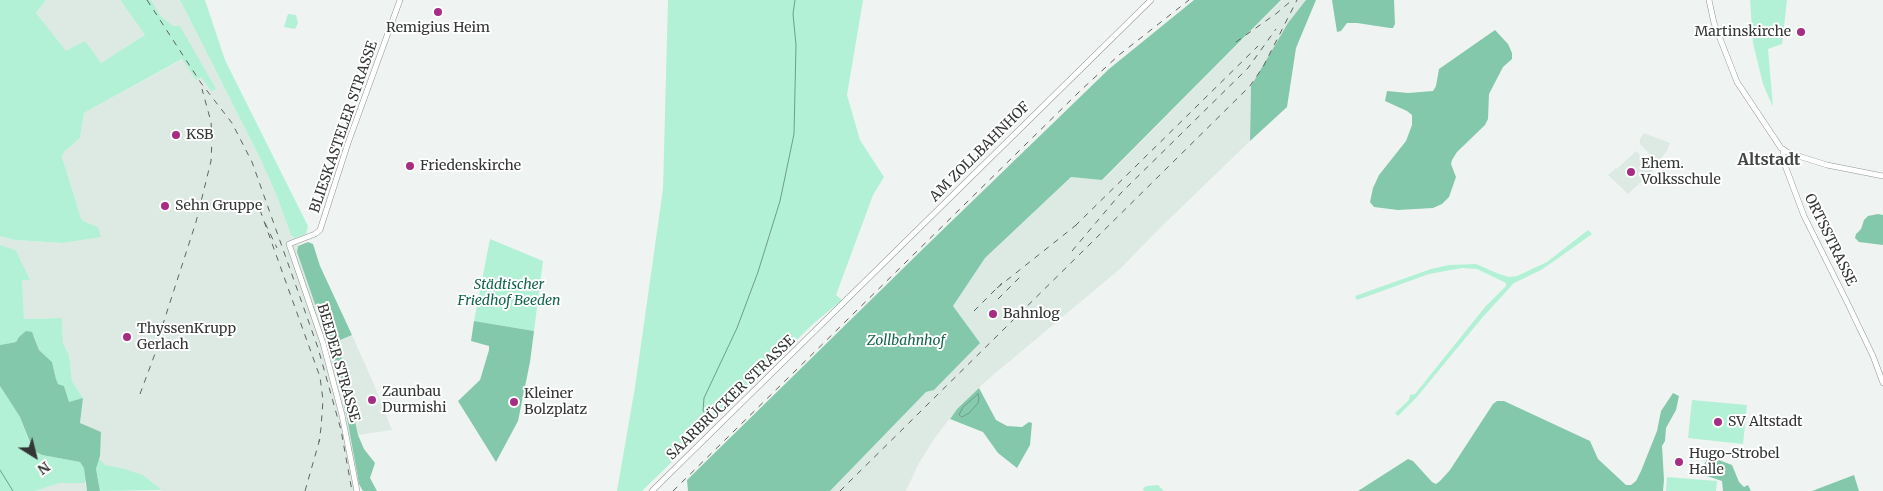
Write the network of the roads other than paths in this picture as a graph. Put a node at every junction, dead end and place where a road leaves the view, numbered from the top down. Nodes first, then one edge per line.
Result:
1 (400, 0) edge
2 (1151, 0) edge
3 (1709, 0) edge
4 (1783, 150) junction
5 (1883, 176) edge
6 (289, 244) joint
7 (826, 321) joint
8 (1883, 382) edge
9 (356, 491) edge
10 (652, 491) edge

1 - 6 main road, BLIESKASTELER STRASSE
2 - 7 main road, AM ZOLLBAHNHOF
3 - 4 main road, ORTSSTRASSE
4 - 5 main road
4 - 8 main road, ORTSSTRASSE
6 - 9 main road, BEEDER STRASSE
7 - 10 main road, SAARBRÜCKER STRASSE

